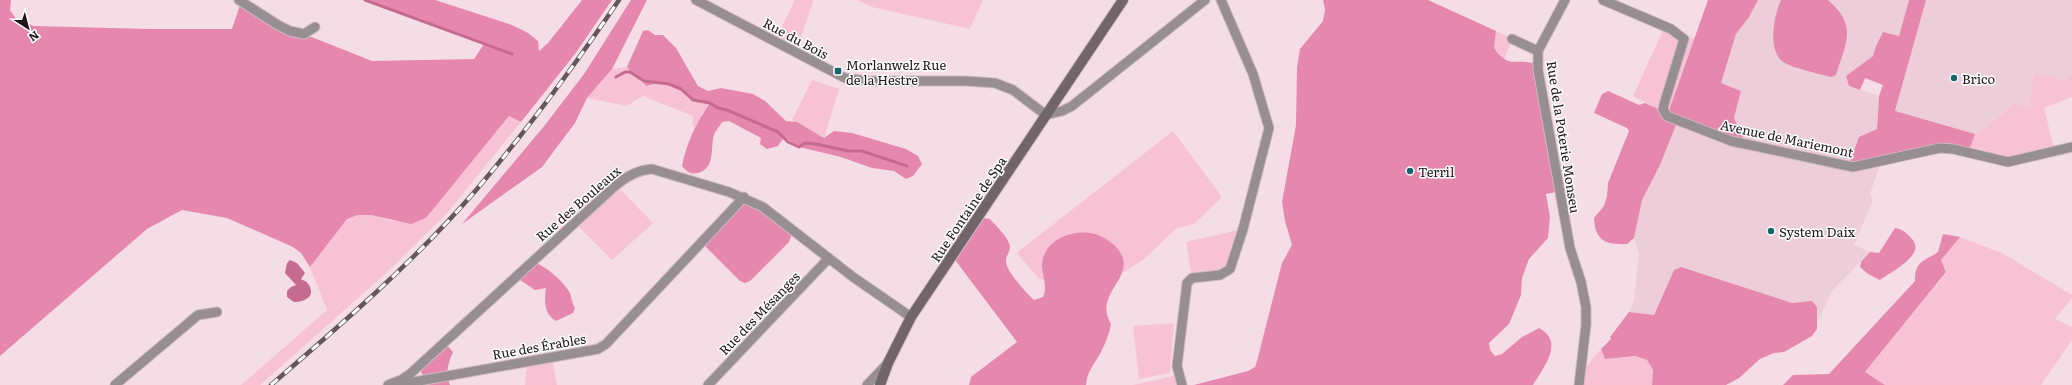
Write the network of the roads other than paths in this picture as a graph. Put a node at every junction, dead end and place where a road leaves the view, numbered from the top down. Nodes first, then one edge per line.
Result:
1 (239, 0) edge
2 (696, 0) edge
3 (1123, 0) edge
4 (1205, 0) edge
5 (1221, 0) edge
6 (1565, 0) edge
7 (1603, 0) edge
8 (315, 27) dead end
9 (1512, 39) dead end
10 (1538, 51) junction
11 (1046, 115) junction
12 (2072, 147) edge
13 (744, 197) junction
14 (829, 258) junction
15 (218, 312) dead end
16 (911, 317) junction
17 (888, 363) junction
18 (115, 385) edge
19 (388, 385) edge
20 (396, 385) edge
21 (708, 385) edge
22 (867, 385) edge
23 (880, 385) edge
24 (1182, 385) edge
25 (1579, 385) edge

1 - 8 street
2 - 11 street, Rue du Bois
3 - 11 street, Rue Fontaine de Spa
4 - 11 street
5 - 24 street
6 - 10 street, Rue de la Poterie Monseu
7 - 12 street, Avenue de Mariemont
9 - 10 street
10 - 25 street, Rue de la Poterie Monseu
11 - 16 street, Rue Fontaine de Spa
13 - 14 street, Rue des Bouleaux
13 - 19 street, Rue des Bouleaux
13 - 20 street, Rue des Érables
14 - 16 street, Rue des Bouleaux
14 - 21 street, Rue des Mésanges
15 - 18 street
16 - 17 street, Rue Fontaine de Spa
17 - 22 street
17 - 23 street, Rue Fontaine de Spa

